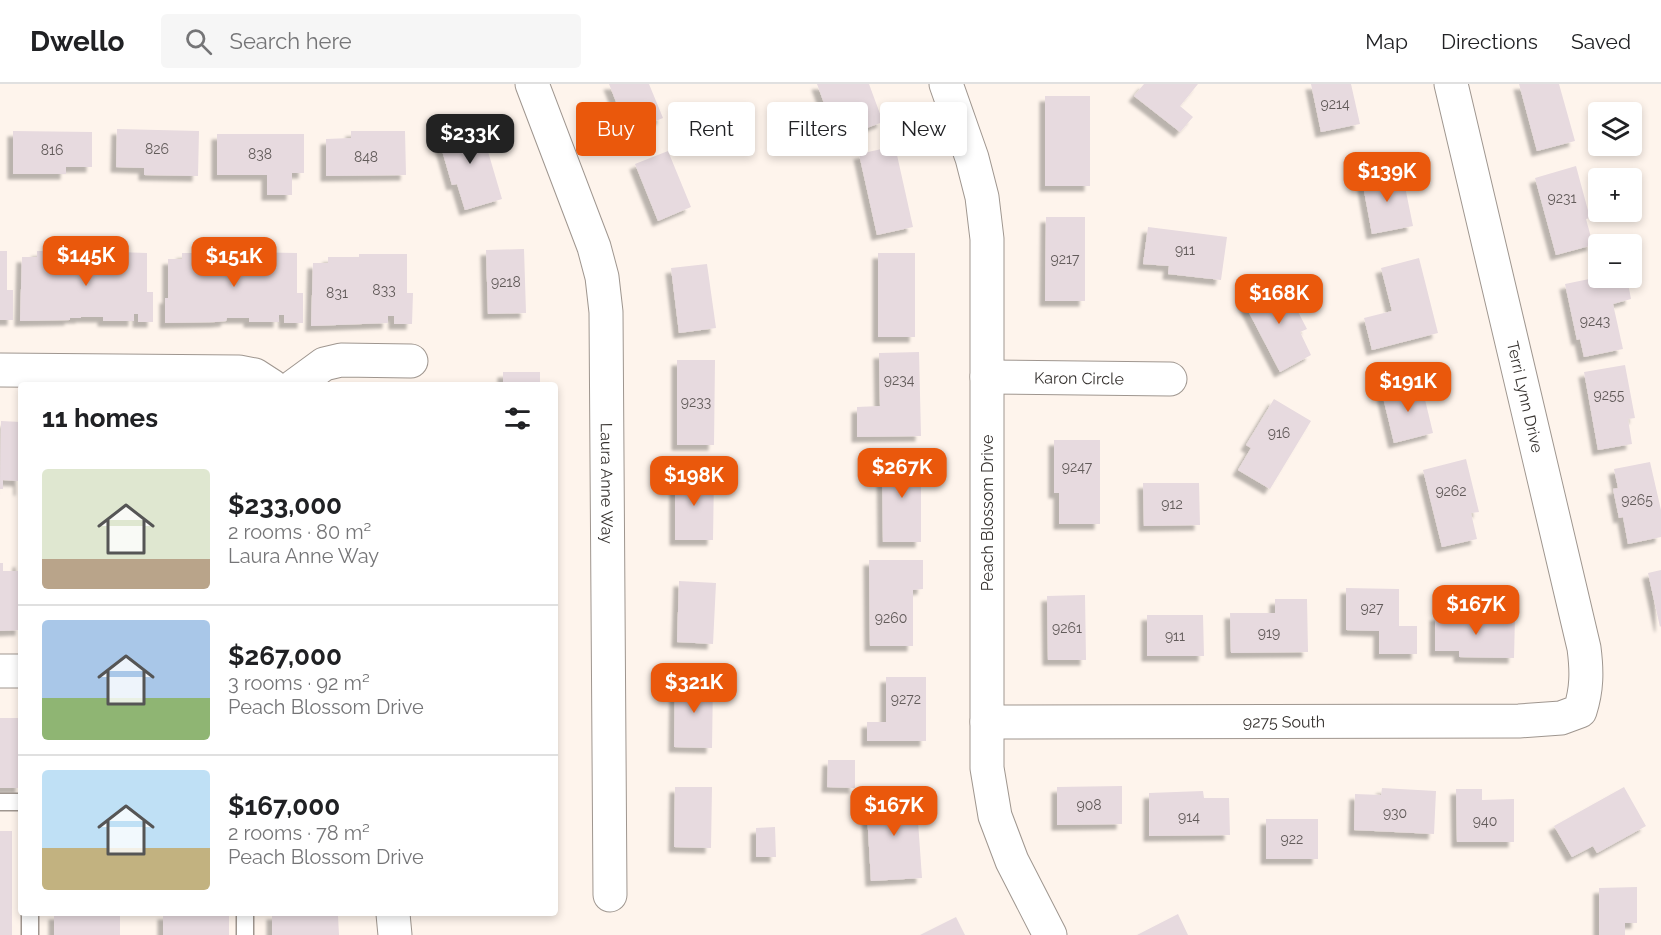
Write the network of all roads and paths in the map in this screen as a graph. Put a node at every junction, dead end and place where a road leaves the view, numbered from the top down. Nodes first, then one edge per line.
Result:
1 (532, 84) edge
2 (946, 84) edge
3 (1451, 84) edge
4 (411, 361) dead end
5 (0, 370) edge
6 (987, 377) junction
7 (1170, 378) dead end
8 (266, 382) edge
9 (299, 382) edge
10 (0, 671) edge
11 (18, 671) edge
12 (1580, 711) joint
13 (987, 722) junction
14 (0, 802) edge
15 (18, 802) edge
16 (610, 895) dead end
17 (30, 916) edge
18 (245, 916) edge
19 (393, 916) edge
20 (30, 935) edge
21 (245, 935) edge
22 (395, 935) edge
23 (1050, 935) edge

1 - 16 street, Laura Anne Way
2 - 6 street, Peach Blossom Drive
3 - 12 street, Terri Lynn Drive
4 - 9 street
5 - 8 street
6 - 7 street, Karon Circle
6 - 13 street, Peach Blossom Drive
10 - 11 street
12 - 13 street, 9275 South
13 - 23 street, Peach Blossom Drive
14 - 15 lane
17 - 20 lane
18 - 21 lane
19 - 22 street

